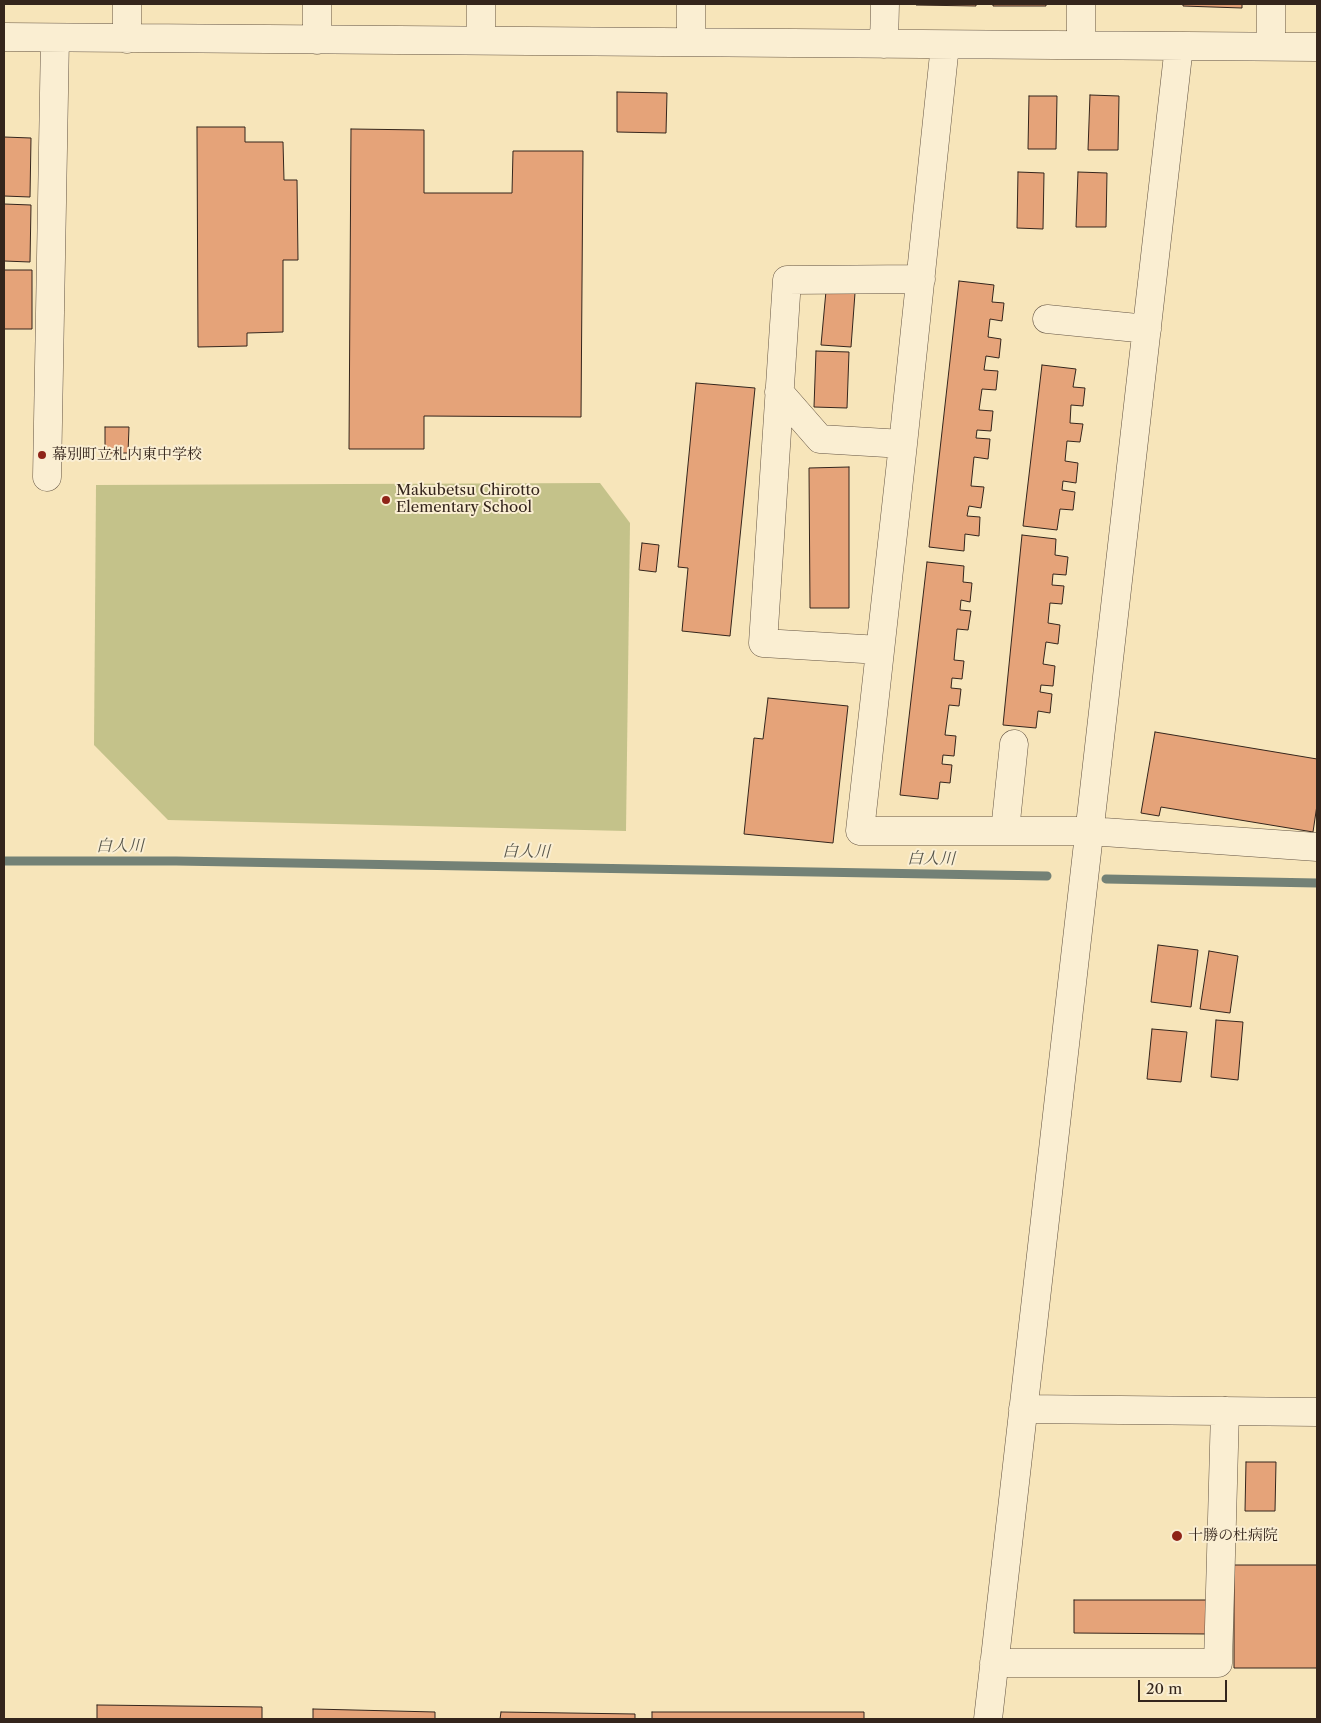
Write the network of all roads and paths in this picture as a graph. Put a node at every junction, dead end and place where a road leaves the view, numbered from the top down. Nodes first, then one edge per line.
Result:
1 (127, 4) edge
2 (317, 4) edge
3 (481, 4) edge
4 (692, 4) edge
5 (885, 4) edge
6 (1081, 4) edge
7 (1271, 4) edge
8 (4, 38) edge
9 (55, 38) junction
10 (126, 39) junction
11 (317, 40) junction
12 (481, 40) junction
13 (691, 42) junction
14 (884, 44) junction
15 (946, 45) junction
16 (1081, 45) junction
17 (1180, 46) junction
18 (1270, 46) junction
19 (1317, 47) edge
20 (921, 279) junction
21 (1047, 319) dead end
22 (1147, 329) junction
23 (779, 392) junction
24 (904, 444) junction
25 (47, 477) dead end
26 (880, 650) junction
27 (1014, 744) dead end
28 (1005, 831) junction
29 (1089, 831) junction
30 (1317, 847) edge
31 (1023, 1409) junction
32 (1225, 1411) junction
33 (1317, 1412) edge
34 (994, 1663) junction
35 (988, 1719) edge

1 - 10 street
2 - 11 street
3 - 12 street
4 - 13 street
5 - 14 street
6 - 16 street
7 - 18 street
8 - 9 street
9 - 10 street
9 - 25 street
10 - 11 street
11 - 12 street
12 - 13 street
13 - 14 street
14 - 15 street
15 - 16 street
15 - 20 street
16 - 17 street
17 - 18 street
17 - 22 street
18 - 19 street
20 - 23 street
20 - 24 street
21 - 22 street
22 - 29 street
23 - 24 street
23 - 26 street
24 - 26 street
26 - 28 street
27 - 28 street
28 - 29 street
29 - 30 street
29 - 31 street
31 - 32 street
31 - 34 street
32 - 33 street
32 - 34 street
34 - 35 street

